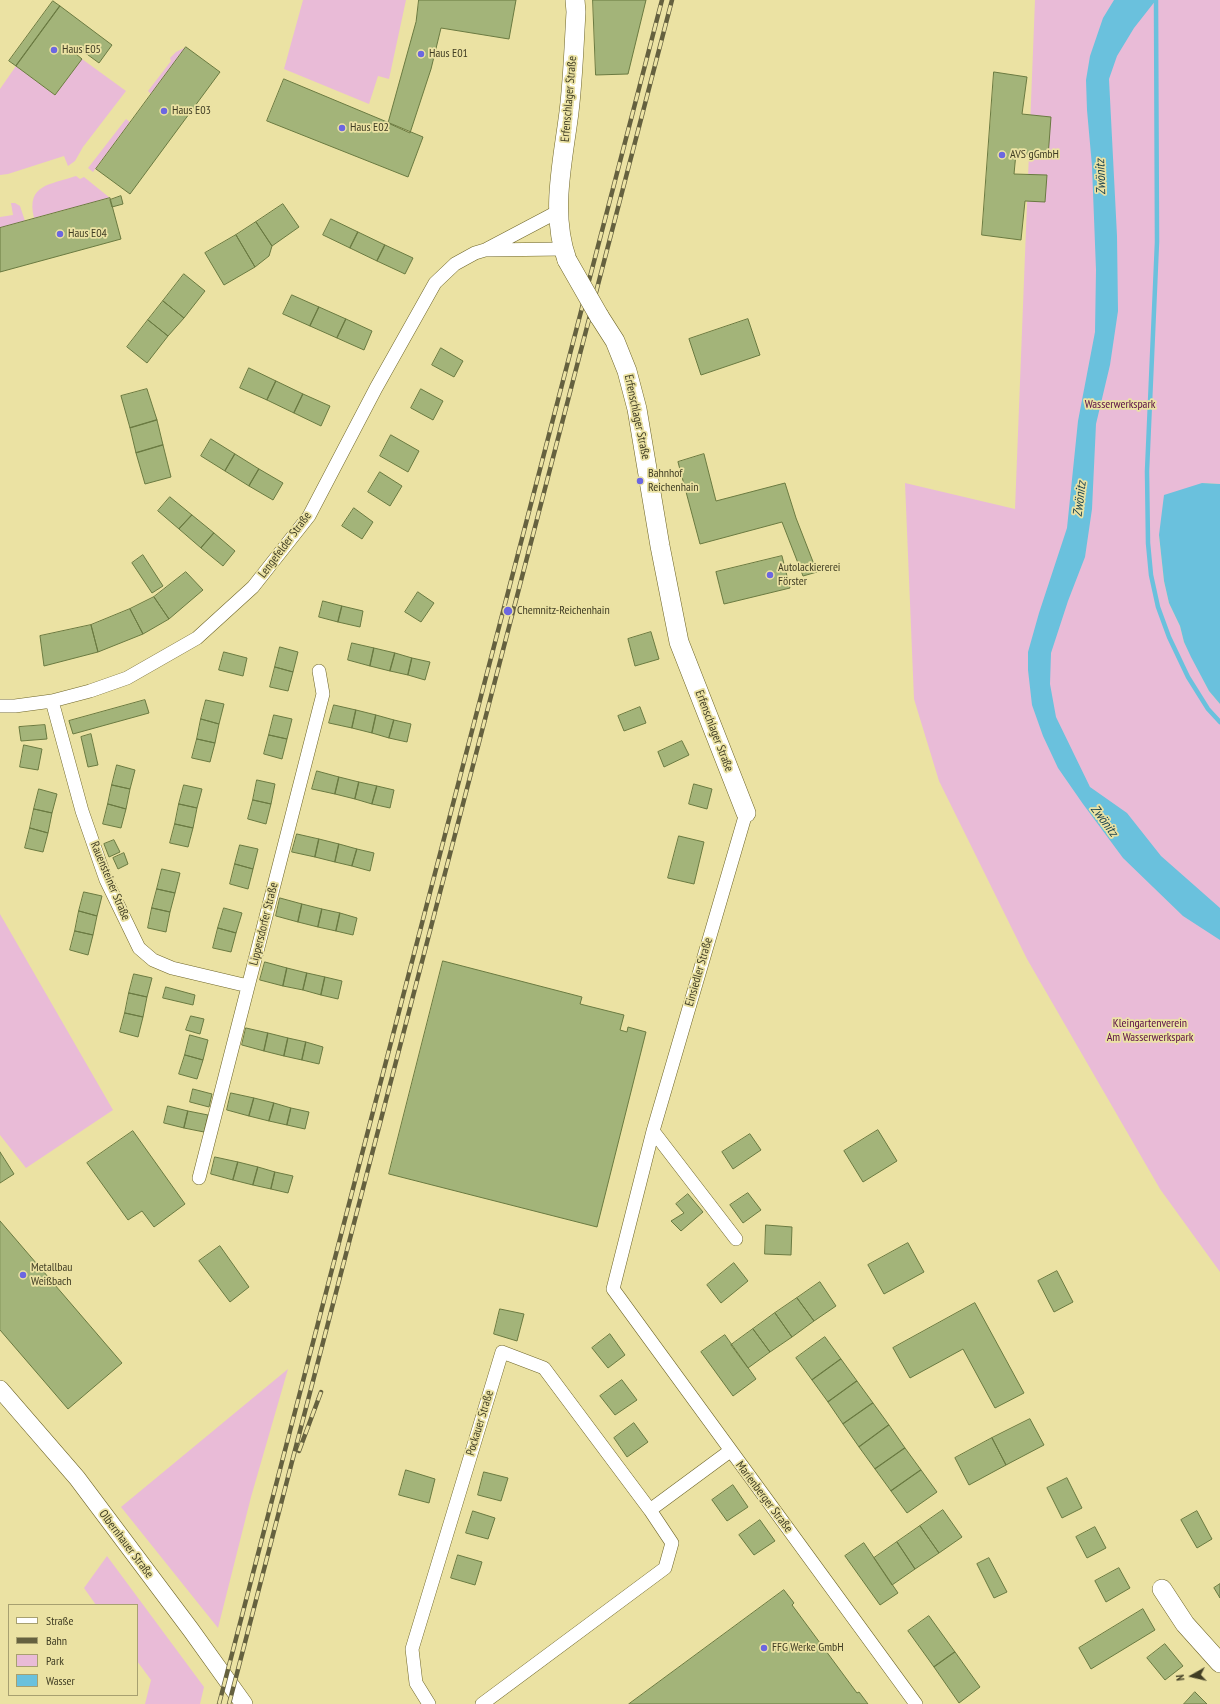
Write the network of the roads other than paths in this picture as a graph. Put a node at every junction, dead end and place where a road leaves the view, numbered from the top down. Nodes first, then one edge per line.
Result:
1 (575, 0) edge
2 (559, 211) junction
3 (485, 250) junction
4 (565, 255) junction
5 (319, 670) dead end
6 (52, 701) junction
7 (0, 706) edge
8 (746, 813) joint
9 (248, 986) junction
10 (653, 1131) junction
11 (199, 1178) dead end
12 (736, 1239) dead end
13 (613, 1289) joint
14 (0, 1389) edge
15 (730, 1451) junction
16 (650, 1510) junction
17 (1162, 1589) dead end
18 (1220, 1663) edge
19 (244, 1704) edge
20 (429, 1704) edge
21 (482, 1704) edge
22 (916, 1704) edge

1 - 2 main road, Erfenschlager Straße
2 - 3 street, Lengefelder Straße
2 - 4 main road, Erfenschlager Straße
3 - 4 street, Lengefelder Straße
3 - 6 street, Lengefelder Straße
4 - 8 main road, Erfenschlager Straße, bridge
5 - 9 street, Lippersdorfer Straße
6 - 7 street, Lengefelder Straße
6 - 9 street, Rauensteiner Straße
8 - 10 street, Einsiedler Straße
9 - 11 street, Lippersdorfer Straße
10 - 12 street
10 - 13 street, Einsiedler Straße
13 - 15 street, Marienberger Straße
14 - 19 street, Olbernhauer Straße
15 - 16 street
15 - 22 street, Marienberger Straße
16 - 20 street, Pockauer Straße
16 - 21 street, Pockauer Straße
17 - 18 main road

